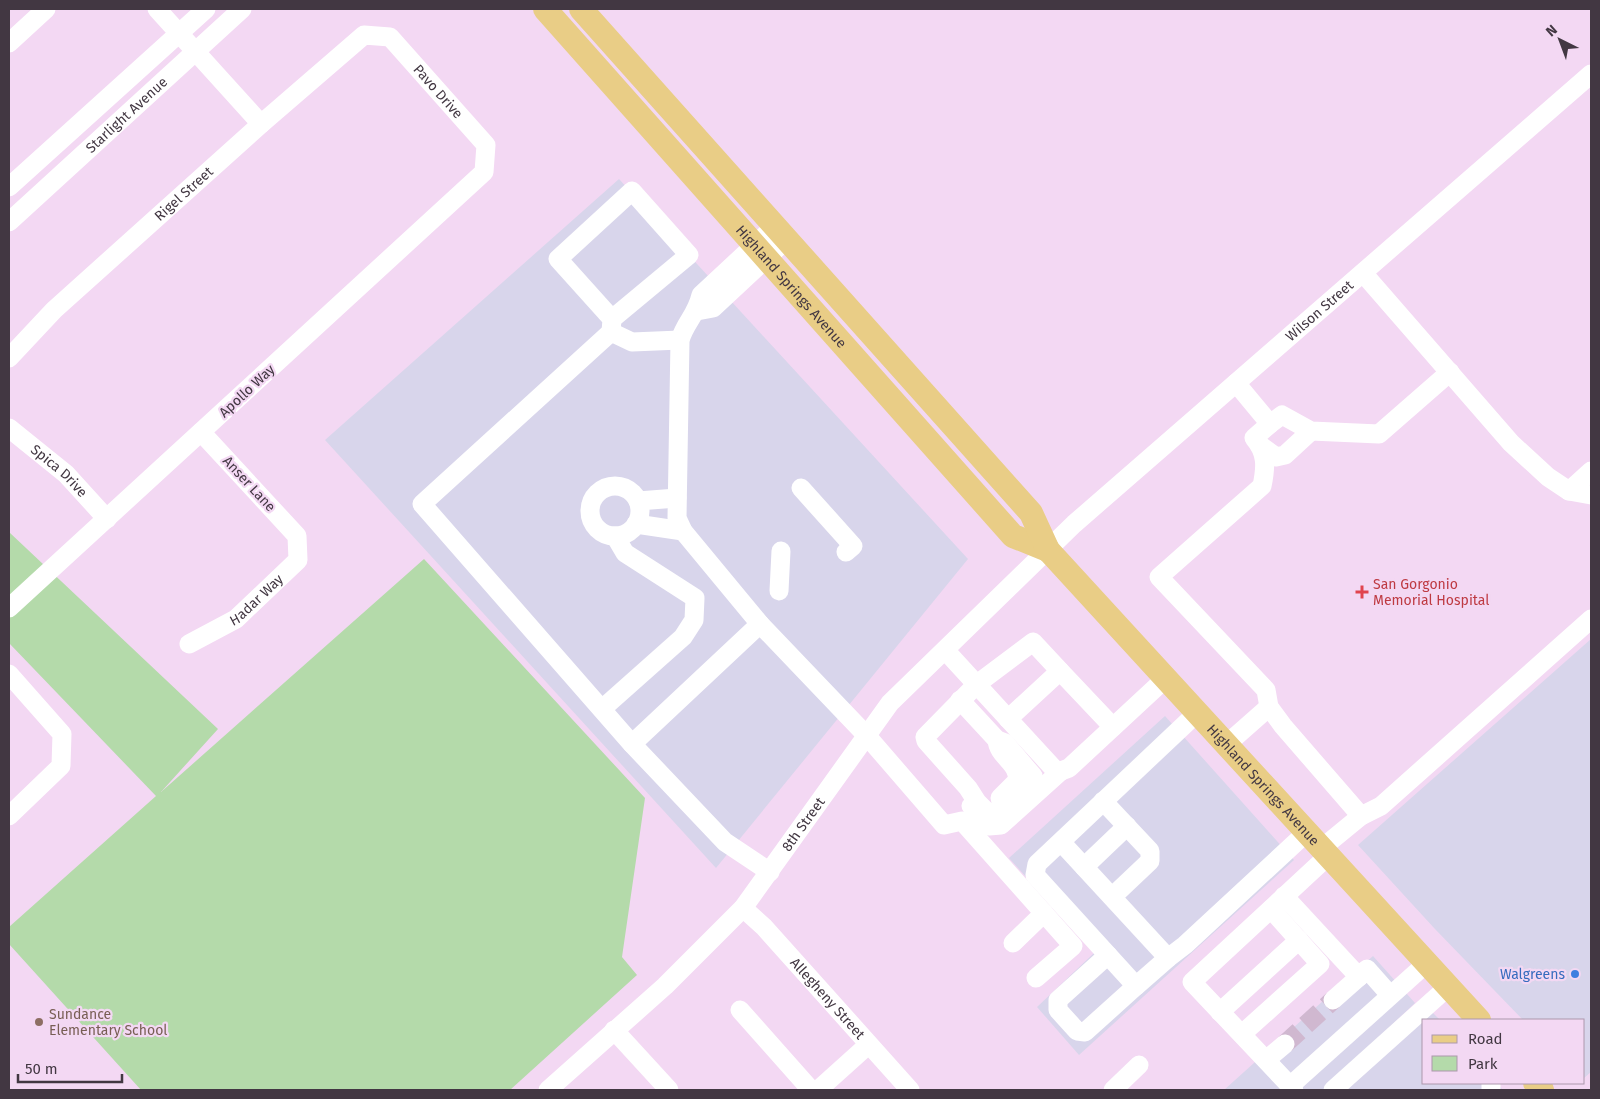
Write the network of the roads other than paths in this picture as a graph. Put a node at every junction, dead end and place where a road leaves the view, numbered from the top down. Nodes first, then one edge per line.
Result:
1 (46, 9) edge
2 (157, 9) edge
3 (206, 9) edge
4 (242, 9) edge
5 (545, 9) edge
6 (581, 9) edge
7 (179, 34) junction
8 (364, 35) joint
9 (9, 43) edge
10 (195, 51) junction
11 (1591, 74) edge
12 (261, 124) junction
13 (484, 172) joint
14 (9, 187) edge
15 (9, 222) edge
16 (781, 233) junction
17 (760, 252) junction
18 (1362, 273) junction
19 (612, 325) junction
20 (680, 340) junction
21 (9, 358) edge
22 (1450, 372) junction
23 (1236, 383) junction
24 (1270, 424) junction
25 (9, 428) edge
26 (1311, 431) junction
27 (202, 432) junction
28 (1261, 446) junction
29 (1591, 471) edge
30 (801, 488) dead end
31 (1569, 490) junction
32 (1591, 495) edge
33 (677, 498) junction
34 (638, 502) junction
35 (106, 519) junction
36 (636, 524) junction
37 (682, 531) junction
38 (297, 536) joint
39 (615, 536) junction
40 (1048, 550) junction
41 (781, 551) dead end
42 (846, 552) dead end
43 (779, 591) dead end
44 (9, 608) edge
45 (1591, 619) edge
46 (760, 624) junction
47 (189, 644) dead end
48 (945, 650) junction
49 (1060, 671) junction
50 (9, 674) edge
51 (1166, 678) junction
52 (976, 684) junction
53 (960, 700) junction
54 (1269, 707) junction
55 (602, 709) junction
56 (1198, 712) junction
57 (1008, 719) junction
58 (1113, 727) junction
59 (867, 736) junction
60 (632, 744) junction
61 (1227, 744) junction
62 (1062, 771) junction
63 (968, 788) junction
64 (1104, 801) junction
65 (9, 816) edge
66 (1361, 816) junction
67 (1127, 826) junction
68 (1061, 842) junction
69 (1319, 845) junction
70 (1084, 867) junction
71 (770, 872) junction
72 (1284, 896) junction
73 (1112, 897) junction
74 (743, 908) junction
75 (1271, 909) junction
76 (1044, 913) junction
77 (1299, 940) junction
78 (1013, 943) dead end
79 (1108, 954) junction
80 (1168, 958) junction
81 (1428, 962) junction
82 (1036, 978) dead end
83 (1359, 978) junction
84 (1136, 986) junction
85 (1449, 986) junction
86 (1390, 995) junction
87 (1333, 1000) tunnel mouth
88 (740, 1010) dead end
89 (1220, 1012) junction
90 (1478, 1019) edge
91 (614, 1030) junction
92 (1242, 1034) junction
93 (1285, 1044) tunnel mouth
94 (868, 1045) junction
95 (1266, 1060) junction
96 (1139, 1065) dead end
97 (1292, 1088) edge
98 (548, 1090) edge
99 (669, 1090) edge
100 (811, 1090) edge
101 (818, 1090) edge
102 (910, 1090) edge
103 (1113, 1090) edge
104 (1333, 1090) edge

1 - 9 street
2 - 7 street
3 - 7 street, Starlight Avenue
4 - 10 street, Starlight Avenue
5 - 17 main road, Highland Springs Avenue
6 - 16 main road, Highland Springs Avenue
7 - 10 street
7 - 14 street, Starlight Avenue
8 - 12 street, Rigel Street
8 - 13 street, Pavo Drive
10 - 12 street
10 - 15 street, Starlight Avenue
11 - 18 street, Wilson Street
12 - 21 street, Rigel Street
13 - 27 street, Apollo Way
16 - 17 street
16 - 40 main road, Highland Springs Avenue
17 - 20 street
17 - 40 main road, Highland Springs Avenue
18 - 22 street
18 - 23 street, Wilson Street
19 - 19 street
19 - 20 street
19 - 55 street
20 - 33 street
22 - 26 street
22 - 31 street
23 - 24 street
23 - 40 street, Wilson Street
24 - 26 street
24 - 28 street
25 - 35 street, Spica Drive
26 - 28 street
27 - 35 street, Apollo Way
27 - 38 street, Anser Lane
28 - 54 street
29 - 31 street
30 - 42 street
31 - 32 street
33 - 34 street
33 - 37 street
34 - 36 street
34 - 39 street
35 - 44 street, Apollo Way
36 - 37 street
36 - 39 street
37 - 46 street
38 - 47 street, Hadar Way
39 - 55 street
40 - 48 street, 8th Street
40 - 51 main road, Highland Springs Avenue
41 - 43 street
45 - 66 street
46 - 59 street
46 - 60 street
48 - 52 street
48 - 59 street, 8th Street
49 - 52 street
49 - 57 street
49 - 58 street
50 - 65 street
51 - 56 main road, Highland Springs Avenue
51 - 58 street
52 - 53 street
52 - 57 street
53 - 63 street
53 - 63 street
54 - 61 street
54 - 66 street
55 - 60 street
56 - 61 main road, Highland Springs Avenue
56 - 64 street
57 - 62 street
58 - 62 street
59 - 71 street, 8th Street
59 - 76 street
60 - 71 street
61 - 69 main road, Highland Springs Avenue
62 - 63 street
64 - 67 street
64 - 68 street
66 - 69 street
67 - 70 street
67 - 73 street
68 - 70 street
68 - 79 street
69 - 72 street
69 - 80 street
69 - 81 main road, Highland Springs Avenue
70 - 73 street
71 - 74 street, 8th Street
72 - 75 street
72 - 83 street
73 - 80 street
74 - 91 street, 8th Street
74 - 94 street, Allegheny Street
75 - 77 street
75 - 89 street
76 - 78 street
76 - 82 street
77 - 89 street
77 - 92 street
79 - 84 street
79 - 84 street
80 - 84 street
81 - 85 main road, Highland Springs Avenue
81 - 86 street
83 - 86 street
83 - 87 street
85 - 90 main road, Highland Springs Avenue
85 - 104 street
86 - 97 street
88 - 100 street
89 - 92 street
91 - 98 street, 8th Street
91 - 99 street
92 - 95 street
93 - 95 street
94 - 101 street
94 - 102 street, Allegheny Street
95 - 97 street
96 - 103 street

